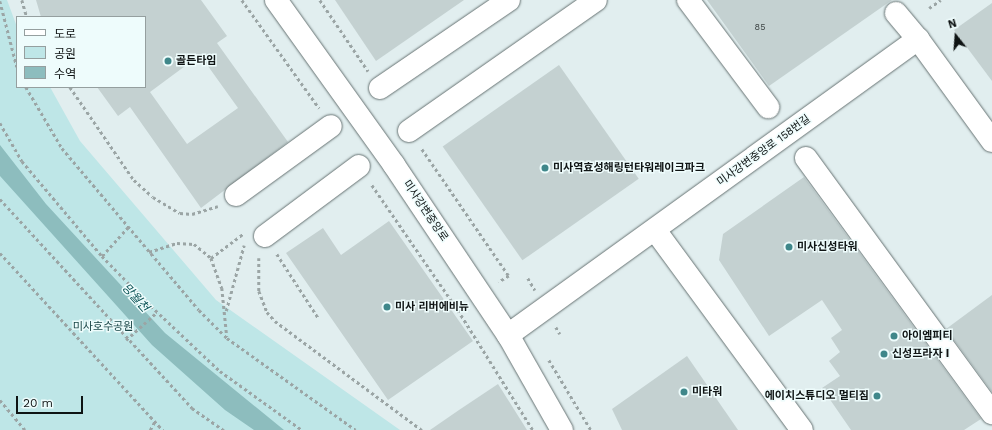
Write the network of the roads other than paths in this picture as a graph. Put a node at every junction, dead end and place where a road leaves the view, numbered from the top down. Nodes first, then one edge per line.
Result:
1 (276, 0) edge
2 (509, 0) edge
3 (596, 0) edge
4 (688, 0) edge
5 (896, 13) dead end
6 (918, 39) junction
7 (380, 88) dead end
8 (768, 107) dead end
9 (331, 126) dead end
10 (409, 131) dead end
11 (992, 141) edge
12 (806, 158) dead end
13 (359, 166) dead end
14 (236, 195) road end
15 (260, 230) road end
16 (655, 230) junction
17 (508, 335) junction
18 (992, 413) edge
19 (562, 430) edge
20 (802, 430) edge

1 - 17 street, 미사강변중앙로
2 - 7 street
3 - 10 street
4 - 8 street
5 - 6 street
6 - 11 street
6 - 16 street, 미사강변중앙로 158번길
9 - 14 street
12 - 18 street
13 - 15 street
16 - 17 street, 미사강변중앙로 158번길
16 - 20 street
17 - 19 street, 미사강변중앙로

